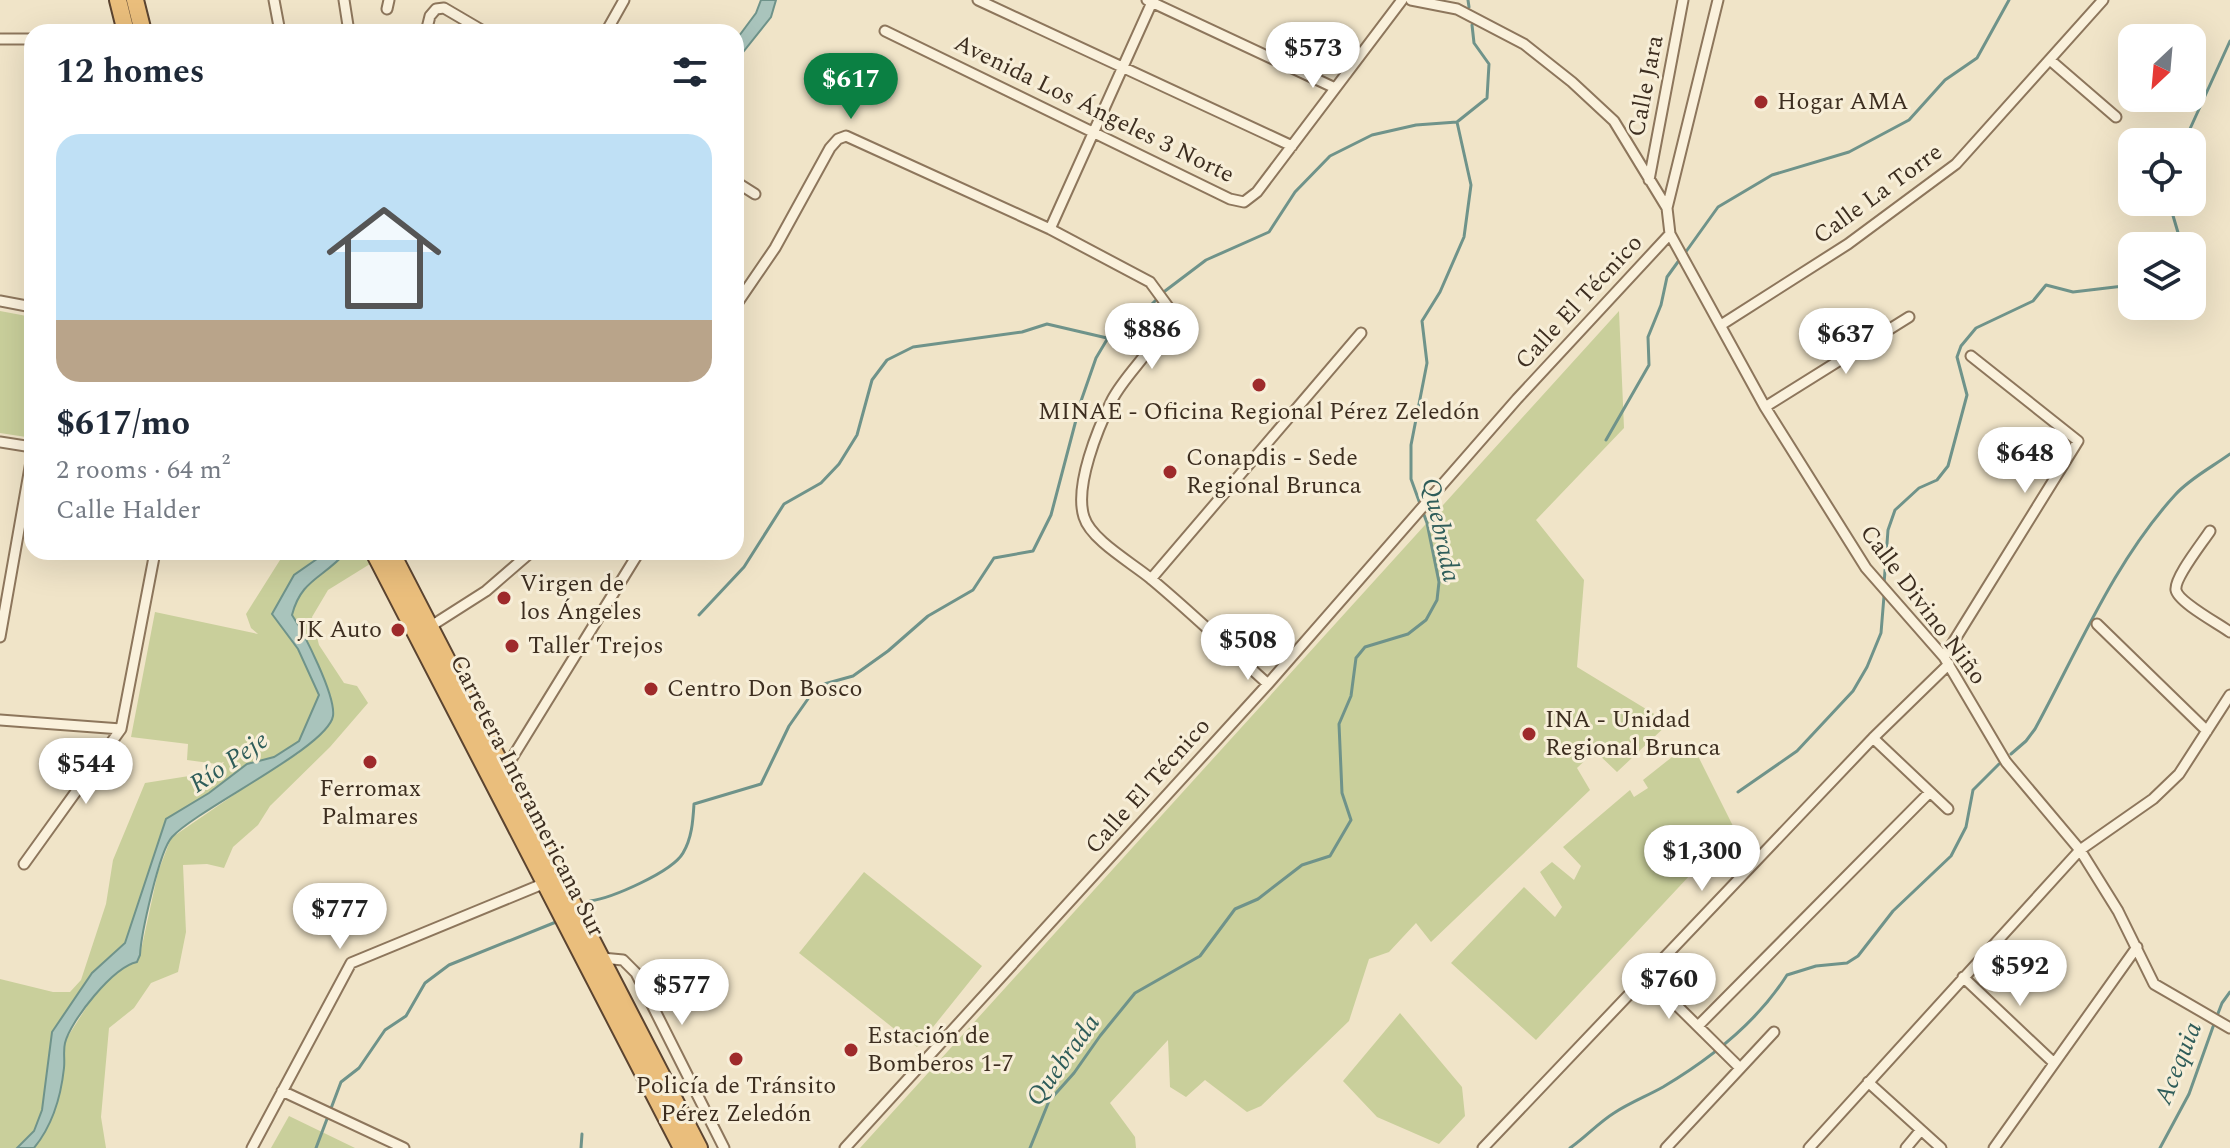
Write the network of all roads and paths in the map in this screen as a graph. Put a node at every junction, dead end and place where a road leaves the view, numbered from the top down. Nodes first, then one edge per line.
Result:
1 (118, 0) edge
2 (135, 0) edge
3 (274, 0) edge
4 (344, 0) edge
5 (978, 0) edge
6 (1402, 0) edge
7 (1411, 0) edge
8 (1683, 0) edge
9 (1718, 0) edge
10 (2103, 0) edge
11 (623, 1) edge
12 (1151, 1) edge
13 (124, 24) edge
14 (141, 24) edge
15 (278, 24) edge
16 (348, 24) edge
17 (428, 24) edge
18 (471, 24) edge
19 (610, 24) edge
20 (885, 31) dead end
21 (0, 39) edge
22 (24, 39) edge
23 (2050, 60) junction
24 (1123, 67) junction
25 (1335, 88) junction
26 (2116, 117) dead end
27 (1094, 131) junction
28 (1292, 146) junction
29 (1649, 180) junction
30 (744, 187) edge
31 (755, 194) dead end
32 (1667, 208) junction
33 (1050, 229) junction
34 (1670, 234) junction
35 (744, 293) edge
36 (0, 301) edge
37 (24, 306) edge
38 (1909, 317) dead end
39 (1721, 325) junction
40 (1361, 333) dead end
41 (1971, 356) dead end
42 (1765, 407) junction
43 (0, 442) edge
44 (24, 446) edge
45 (24, 501) edge
46 (2210, 531) dead end
47 (153, 560) edge
48 (379, 560) edge
49 (394, 560) edge
50 (522, 560) edge
51 (634, 560) edge
52 (1151, 579) junction
53 (2097, 624) dead end
54 (423, 631) junction
55 (2230, 632) edge
56 (0, 637) edge
57 (1946, 660) junction
58 (1268, 684) junction
59 (2230, 695) edge
60 (0, 720) edge
61 (121, 729) junction
62 (2207, 731) junction
63 (1873, 738) junction
64 (504, 771) junction
65 (1930, 792) junction
66 (1948, 809) dead end
67 (2080, 850) junction
68 (24, 864) dead end
69 (545, 883) junction
70 (2137, 947) junction
71 (602, 958) junction
72 (1646, 975) junction
73 (1963, 977) junction
74 (2226, 1025) edge
75 (1698, 1026) junction
76 (1774, 1032) dead end
77 (2054, 1063) junction
78 (1740, 1068) junction
79 (1868, 1082) junction
80 (282, 1091) junction
81 (675, 1101) junction
82 (1921, 1130) junction
83 (252, 1148) edge
84 (404, 1148) edge
85 (682, 1148) edge
86 (699, 1148) edge
87 (724, 1148) edge
88 (845, 1148) edge
89 (1483, 1148) edge
90 (1666, 1148) edge
91 (1809, 1148) edge
92 (1906, 1148) edge
93 (1941, 1148) edge
94 (1994, 1148) edge

1 - 13 highway
2 - 14 highway
3 - 15 street
4 - 16 street
5 - 24 street
6 - 25 street
7 - 29 street, Calle Divino Niño
8 - 29 street, Calle Jara
9 - 32 street
10 - 23 street, Calle La Torre
11 - 19 street
12 - 24 street
12 - 25 street
17 - 18 street
20 - 27 street, Avenida Los Ángeles 3 Norte
21 - 22 street
23 - 26 street
23 - 39 street, Calle La Torre
24 - 27 street
24 - 28 street
25 - 28 street
27 - 28 street, Avenida Los Ángeles 3 Norte
27 - 33 street
29 - 32 street, Calle Divino Niño
30 - 31 street
32 - 34 street, Calle Divino Niño
33 - 35 street
33 - 52 street
34 - 39 street, Calle Divino Niño
34 - 58 street, Calle El Técnico
36 - 37 street
38 - 42 street
39 - 42 street, Calle Divino Niño
40 - 52 street
41 - 57 street
42 - 57 street, Calle Divino Niño
43 - 44 street
45 - 56 street
46 - 55 street
47 - 61 street
48 - 54 highway, Carretera Interamericana Sur
49 - 54 highway, Carretera Interamericana Sur
50 - 54 street
51 - 64 street
52 - 58 street
53 - 62 street
54 - 64 highway, Carretera Interamericana Sur
54 - 69 highway, Carretera Interamericana Sur
57 - 63 street
57 - 67 street, Calle Divino Niño
58 - 88 street, Calle El Técnico
59 - 62 street
60 - 61 street
61 - 68 street
62 - 67 street
63 - 65 street
63 - 72 street
64 - 71 highway, Carretera Interamericana Sur
65 - 66 street
65 - 75 street
67 - 70 street, Calle Divino Niño
67 - 73 street
69 - 80 street
69 - 85 highway, Carretera Interamericana Sur
70 - 74 street, Calle Divino Niño
70 - 77 street
71 - 81 highway, Carretera Interamericana Sur
71 - 87 street
72 - 75 street
72 - 89 street
73 - 77 street
73 - 79 street
75 - 78 street
76 - 78 street
77 - 94 street
78 - 90 street
79 - 82 street
79 - 91 street
80 - 83 street
80 - 84 street
81 - 85 highway
81 - 86 highway, Carretera Interamericana Sur
82 - 92 street
82 - 93 street

